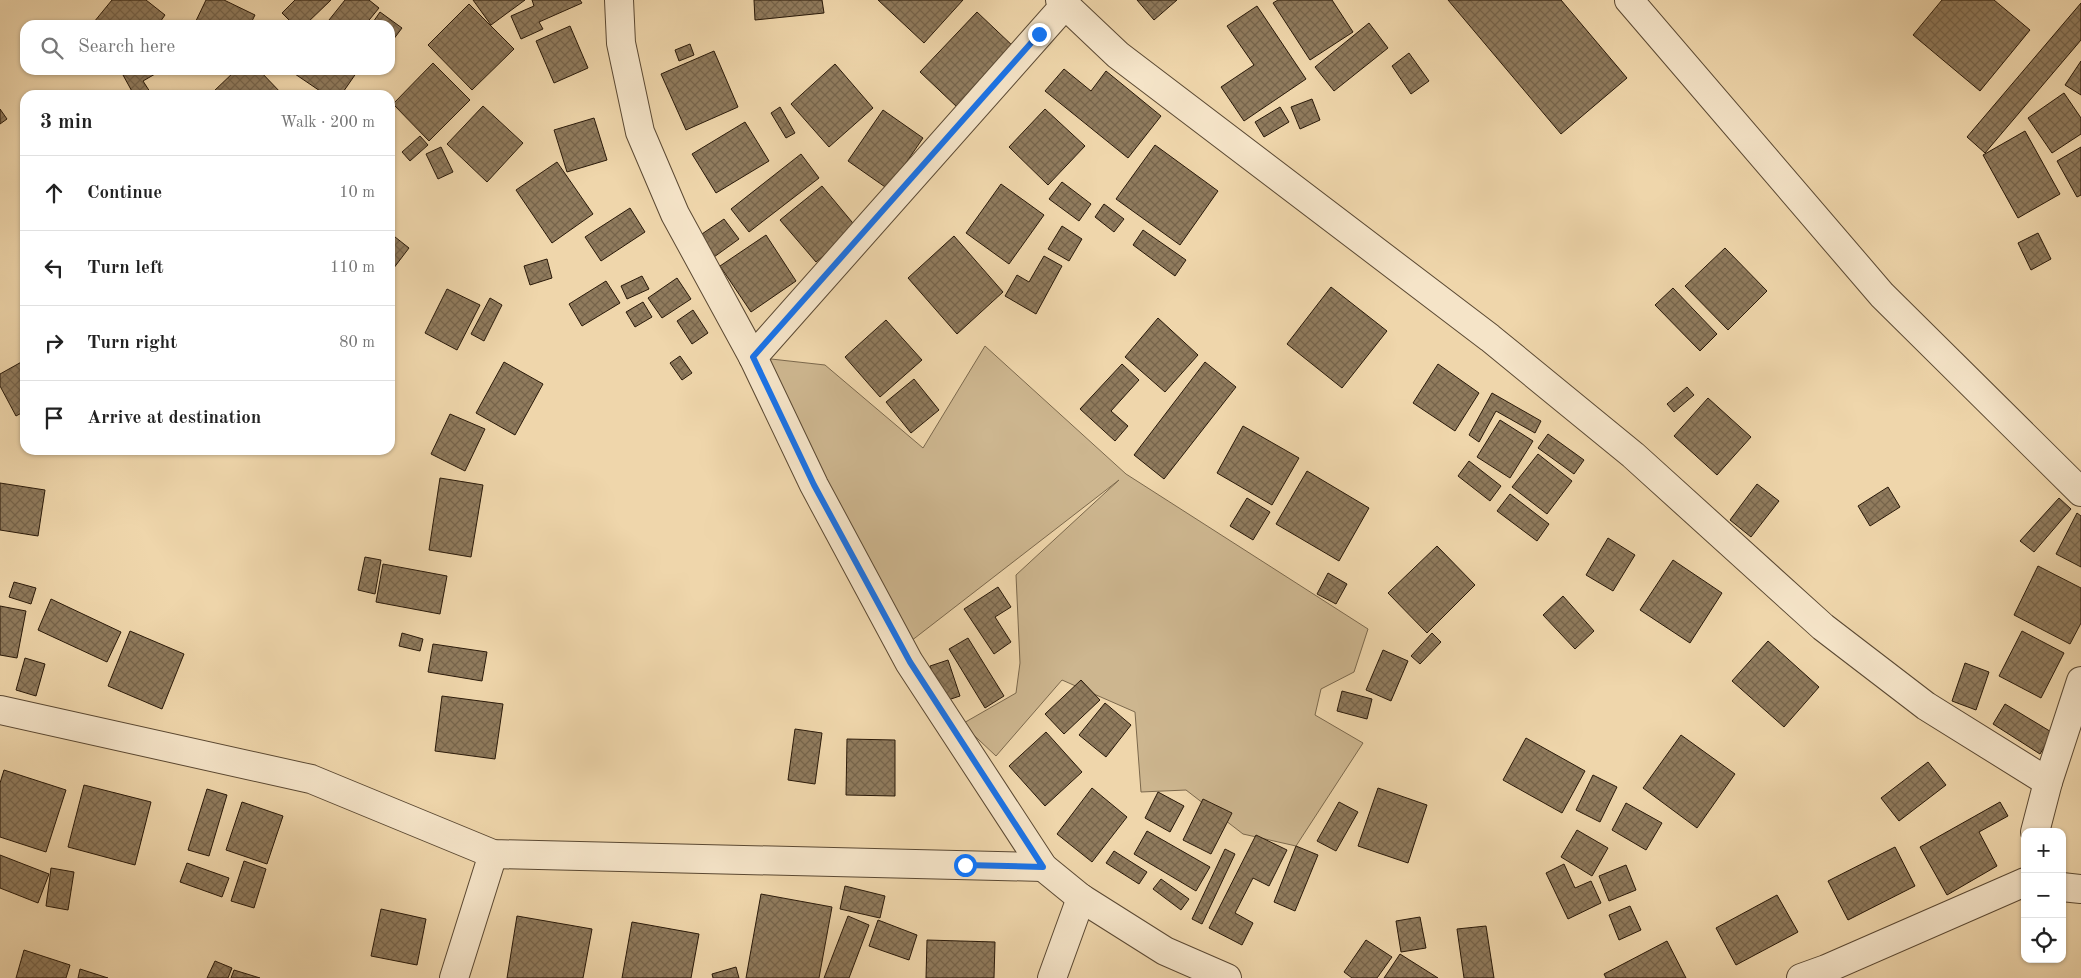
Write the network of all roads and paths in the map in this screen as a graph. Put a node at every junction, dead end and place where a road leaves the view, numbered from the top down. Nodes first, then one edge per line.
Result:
1 (619, 0) edge
2 (1628, 0) edge
3 (1062, 2) edge
4 (753, 357) junction
5 (2081, 492) edge
6 (2081, 681) edge
7 (0, 710) edge
8 (2048, 782) junction
9 (2037, 828) edge
10 (493, 854) junction
11 (1043, 867) junction
12 (2021, 880) edge
13 (2066, 888) edge
14 (2081, 890) edge
15 (1081, 898) junction
16 (454, 978) edge
17 (1052, 978) edge
18 (1226, 978) edge
19 (1801, 978) edge

1 - 4 street
2 - 5 street
3 - 4 street
3 - 8 street
4 - 11 street
6 - 8 street
7 - 10 street
8 - 9 street
10 - 11 street
10 - 16 street
11 - 15 street
12 - 19 street
13 - 14 street
15 - 17 street
15 - 18 street

